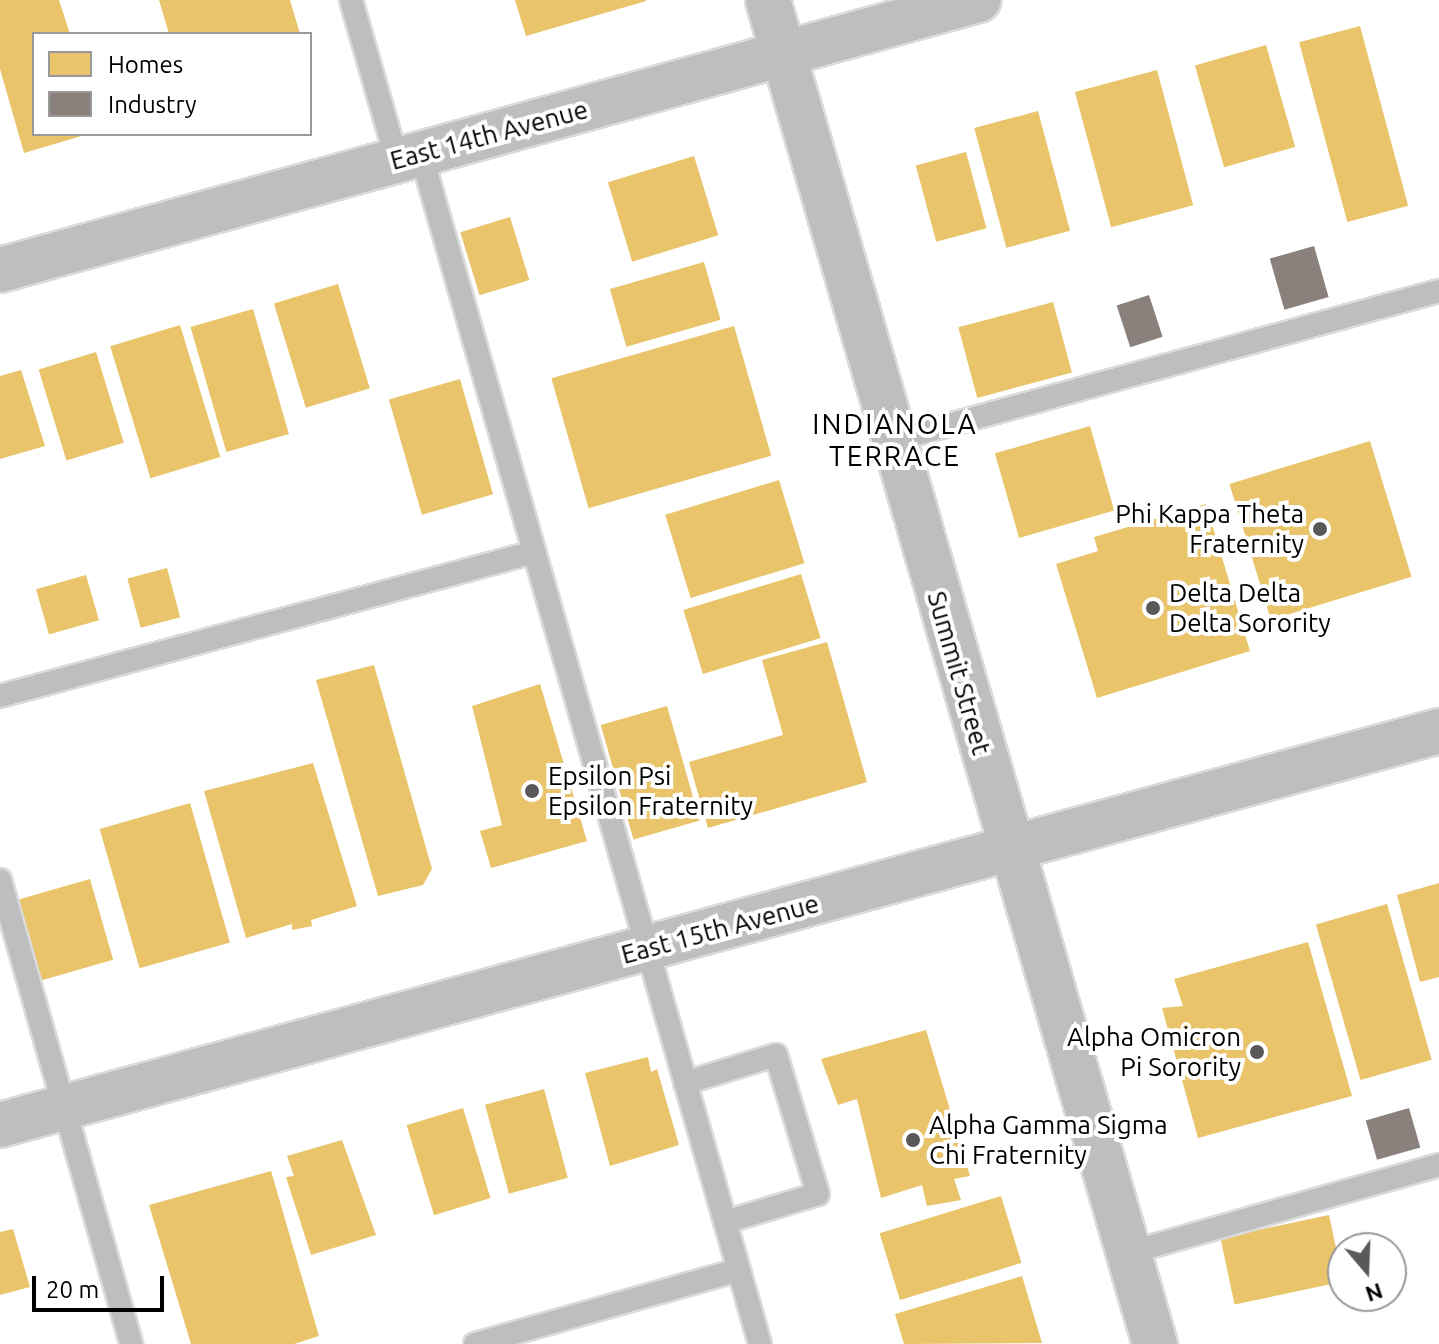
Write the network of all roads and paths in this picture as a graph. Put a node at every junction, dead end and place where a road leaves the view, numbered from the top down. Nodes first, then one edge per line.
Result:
1 (351, 0) edge
2 (768, 0) edge
3 (978, 0) edge
4 (783, 54) junction
5 (409, 157) junction
6 (0, 270) edge
7 (1439, 291) edge
8 (894, 440) junction
9 (534, 552) junction
10 (0, 696) edge
11 (1439, 731) edge
12 (1010, 849) junction
13 (0, 880) edge
14 (647, 948) junction
15 (685, 1083) junction
16 (64, 1107) junction
17 (0, 1125) edge
18 (1439, 1165) edge
19 (725, 1222) junction
20 (1128, 1253) junction
21 (739, 1270) junction
22 (131, 1344) edge
23 (475, 1344) edge
24 (760, 1344) edge
25 (1155, 1344) edge

1 - 5 lane
2 - 4 street, Summit Street
3 - 4 street, East 14th Avenue
4 - 5 street, East 14th Avenue
4 - 8 street, Summit Street
5 - 6 street, East 14th Avenue
5 - 9 lane
7 - 8 lane
8 - 12 street, Summit Street
9 - 10 lane
9 - 14 lane
11 - 12 street, East 15th Avenue
12 - 14 street, East 15th Avenue
12 - 20 street, Summit Street
13 - 16 lane
14 - 15 lane
14 - 16 street, East 15th Avenue
15 - 19 lane
15 - 19 lane
16 - 17 street, East 15th Avenue
16 - 22 lane
18 - 20 lane
19 - 21 lane
20 - 25 street, Summit Street
21 - 23 lane
21 - 24 lane

